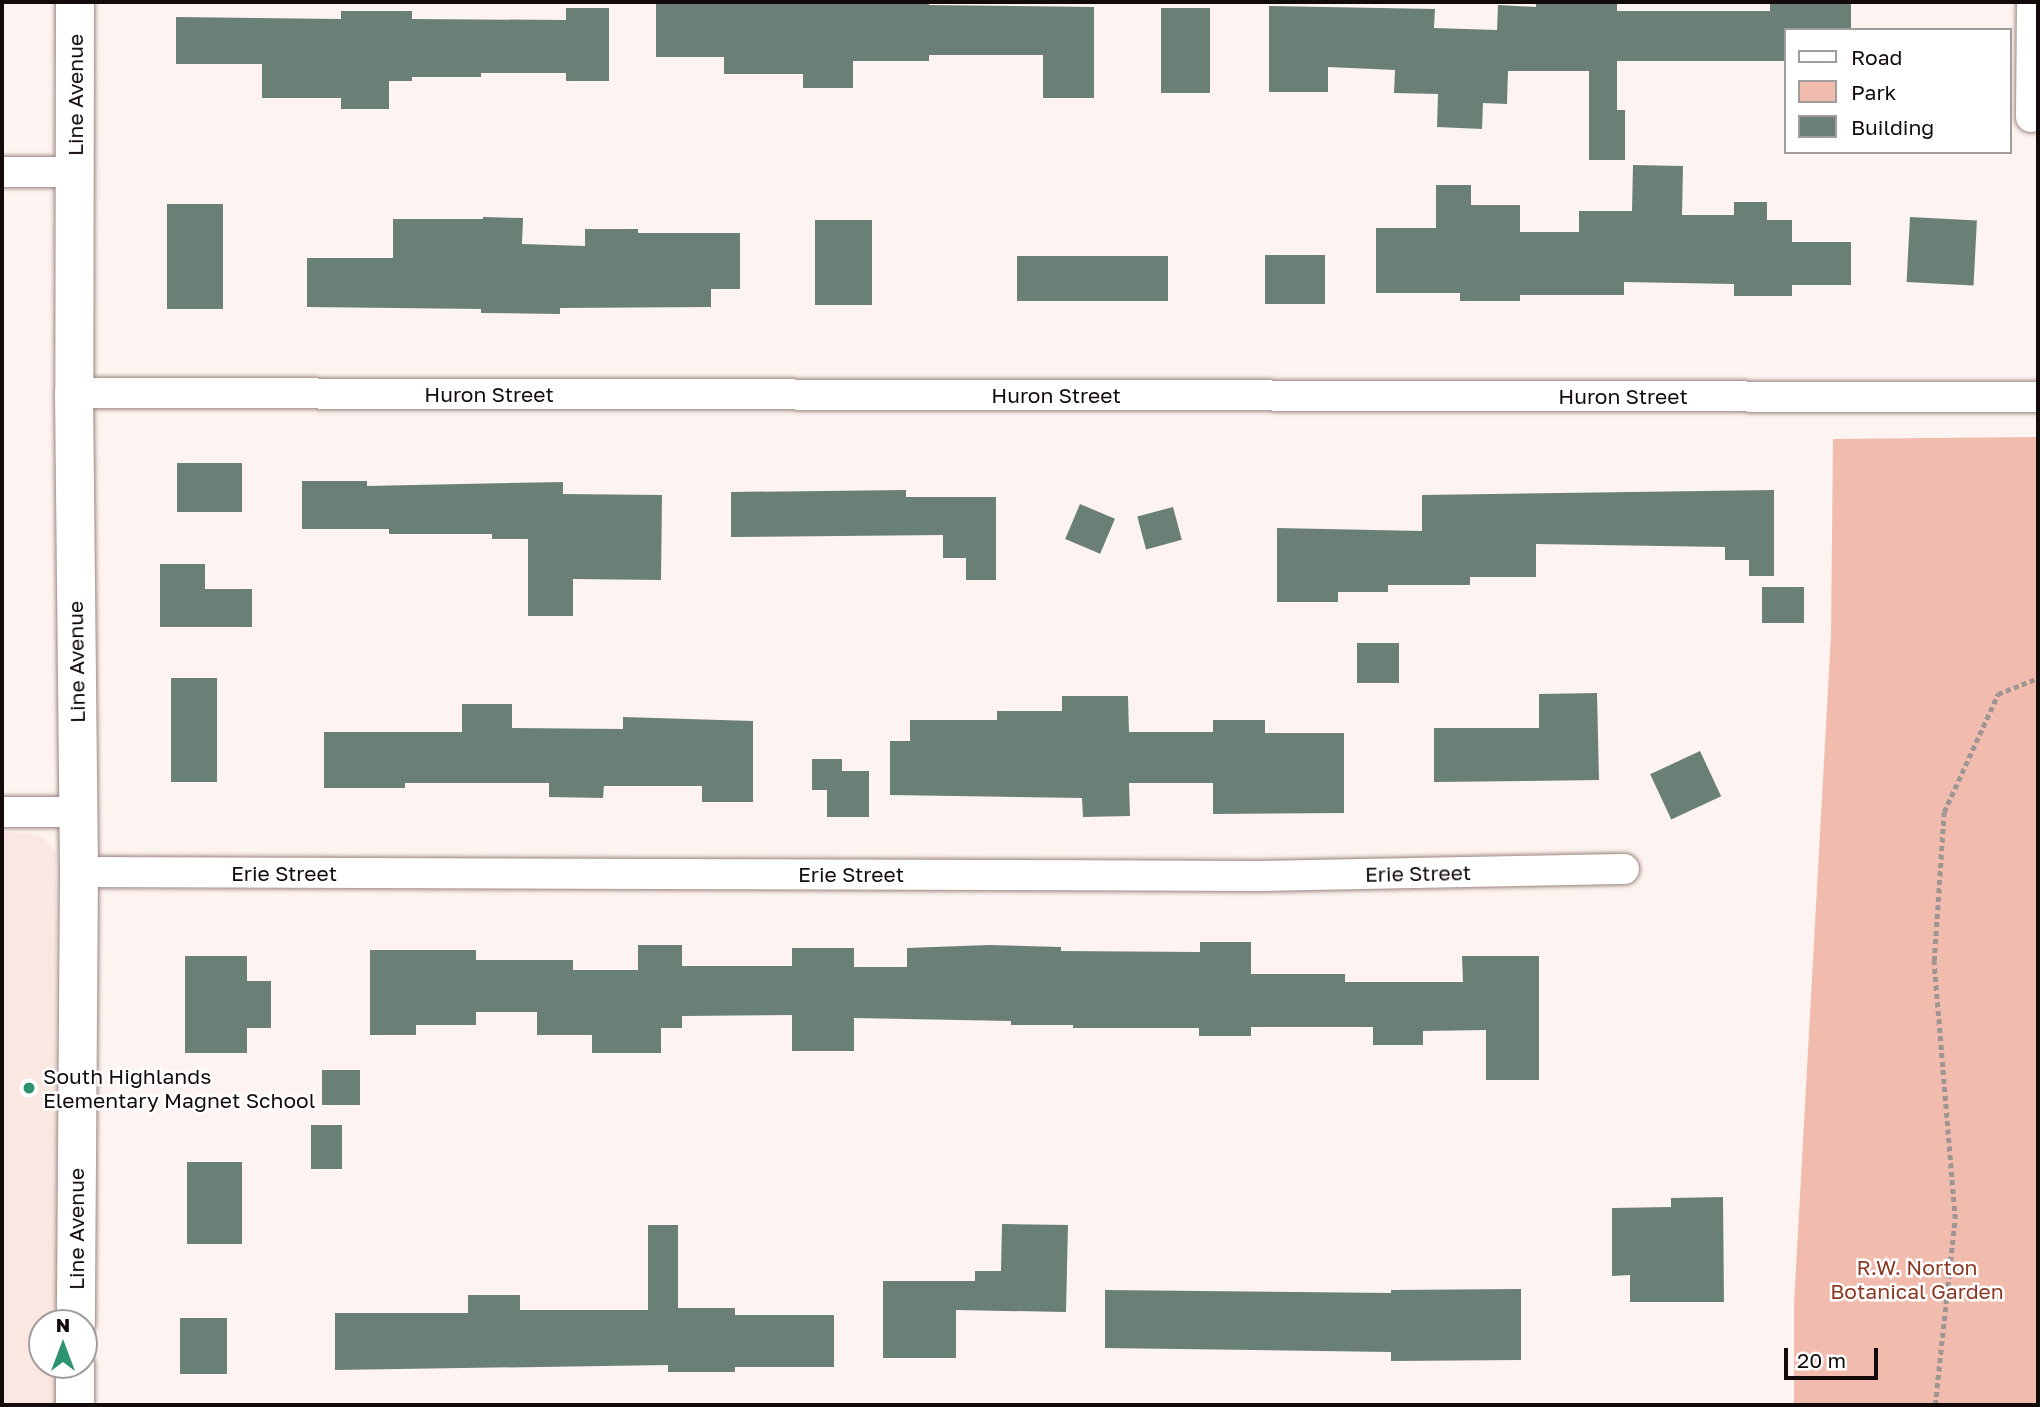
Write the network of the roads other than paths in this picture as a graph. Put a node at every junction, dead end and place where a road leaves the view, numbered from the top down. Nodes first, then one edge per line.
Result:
1 (75, 2) edge
2 (2032, 2) edge
3 (2031, 117) dead end
4 (2, 172) edge
5 (75, 172) junction
6 (74, 393) junction
7 (2038, 397) edge
8 (2, 812) edge
9 (78, 812) junction
10 (1624, 869) dead end
11 (79, 872) junction
12 (76, 1309) edge
13 (75, 1379) edge
14 (75, 1405) edge

1 - 5 main road, Line Avenue
2 - 3 street
4 - 5 street
5 - 6 main road, Line Avenue
6 - 7 street, Huron Street
6 - 9 main road, Line Avenue
8 - 9 street
9 - 11 main road, Line Avenue
10 - 11 street, Erie Street
11 - 12 main road, Line Avenue
13 - 14 main road

